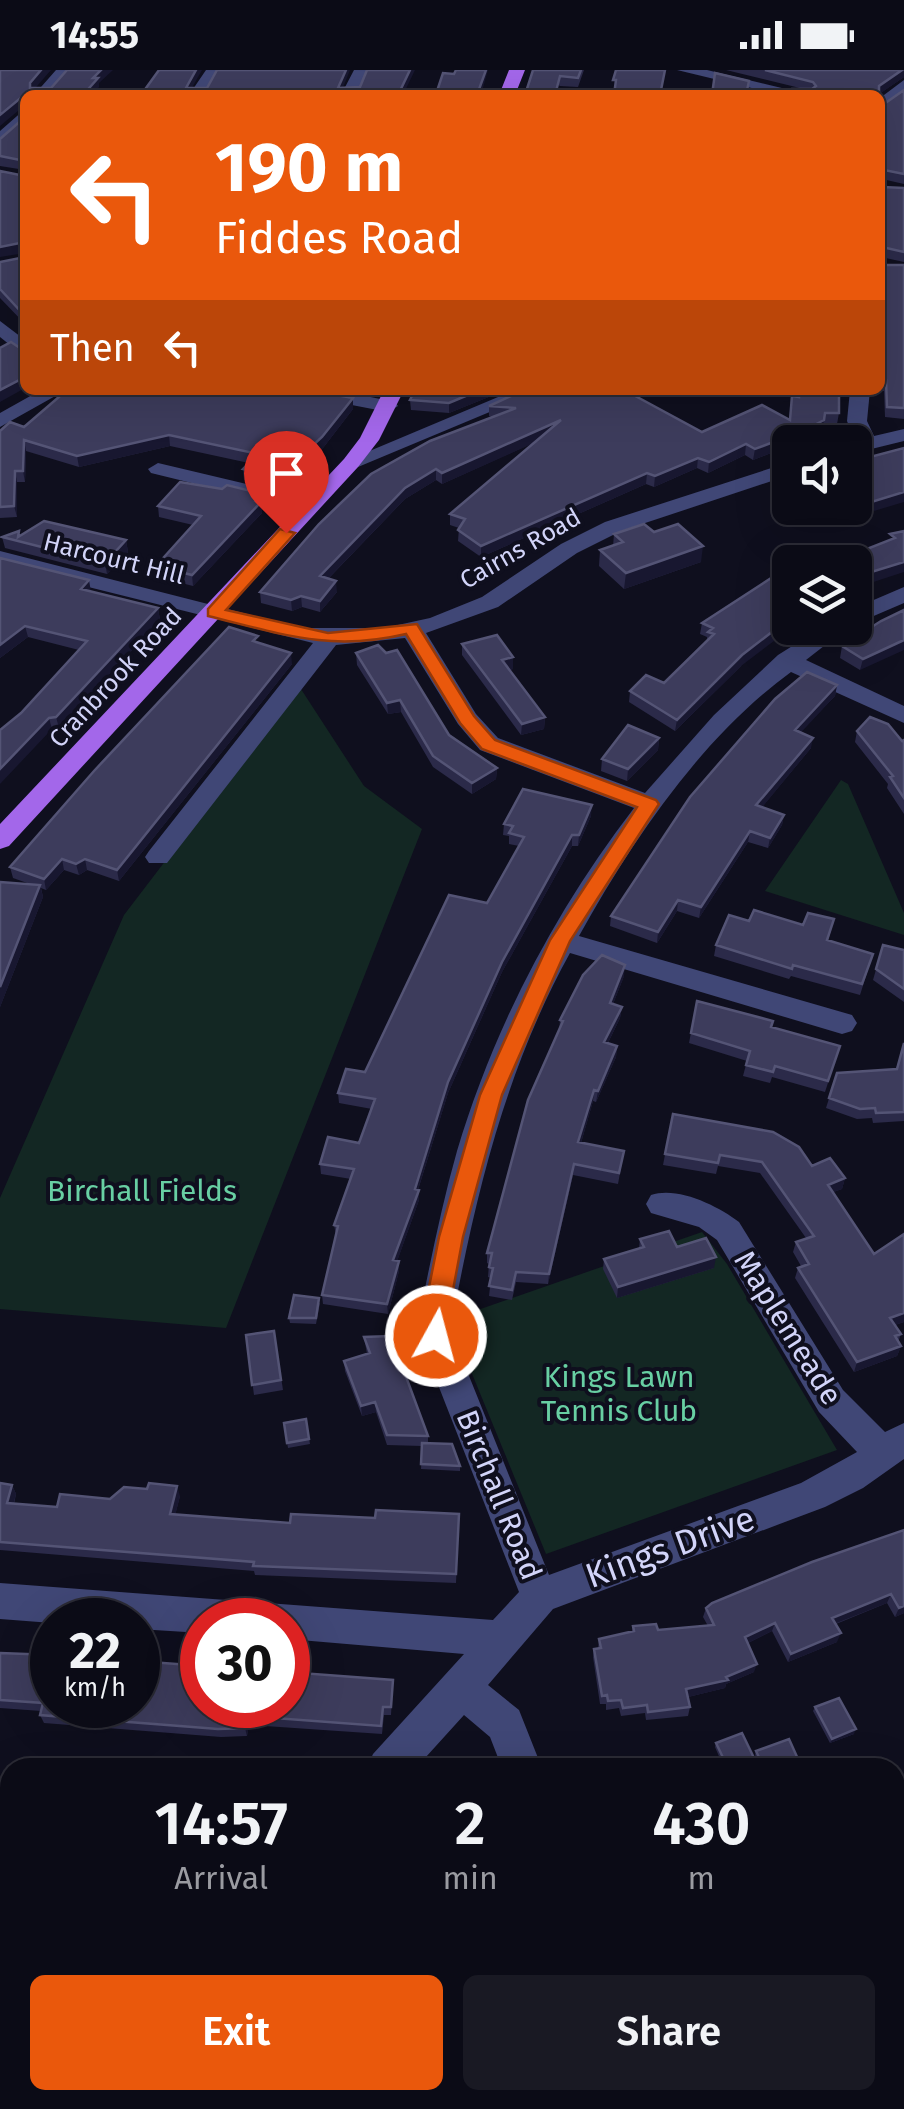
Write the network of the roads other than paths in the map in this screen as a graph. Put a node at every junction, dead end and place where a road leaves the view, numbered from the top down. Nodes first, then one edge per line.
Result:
1 (64, 70) edge
2 (688, 76) edge
3 (904, 85) edge
4 (46, 90) edge
5 (782, 90) edge
6 (885, 110) edge
7 (20, 119) edge
8 (0, 141) edge
9 (0, 327) edge
10 (20, 347) edge
11 (47, 395) edge
12 (359, 395) edge
13 (520, 395) edge
14 (860, 395) edge
15 (391, 398) edge
16 (860, 415) junction
17 (0, 422) edge
18 (858, 425) edge
19 (899, 436) edge
20 (872, 443) edge
21 (351, 463) junction
22 (158, 468) dead end
23 (772, 474) edge
24 (310, 506) junction
25 (0, 558) edge
26 (904, 594) edge
27 (872, 609) edge
28 (214, 612) junction
29 (411, 628) junction
30 (328, 639) junction
31 (809, 645) edge
32 (786, 660) junction
33 (904, 715) edge
34 (649, 804) junction
35 (0, 840) edge
36 (158, 858) dead end
37 (560, 940) junction
38 (842, 1023) dead end
39 (675, 1217) dead end
40 (895, 1447) edge
41 (540, 1596) junction
42 (0, 1600) edge
43 (180, 1613) edge
44 (310, 1623) edge
45 (501, 1639) junction
46 (462, 1688) junction
47 (396, 1758) edge
48 (518, 1758) edge

1 - 4 street
2 - 5 street
3 - 6 street
7 - 8 street
9 - 10 street
11 - 17 street
12 - 15 street
13 - 21 street
14 - 16 street
15 - 21 main road, Cranbrook Road
16 - 18 street
16 - 19 street
19 - 20 street
21 - 24 main road, Cranbrook Road
22 - 24 street
23 - 29 street, Cairns Road
24 - 28 main road, Cranbrook Road
25 - 28 street, Harcourt Hill
26 - 27 street
28 - 30 street, Cairns Road
28 - 35 main road, Cranbrook Road
29 - 30 street, Cairns Road
29 - 34 street
30 - 36 street
31 - 32 street, Birchall Road
32 - 33 street
32 - 34 street, Birchall Road
34 - 37 street, Birchall Road
37 - 38 street
37 - 41 street, Birchall Road
39 - 40 street, Maplemeade
40 - 41 street, Kings Drive
41 - 45 street, Kings Drive
42 - 43 street
44 - 45 street
45 - 46 street, Kings Drive
46 - 47 street, Kings Drive
46 - 48 street

